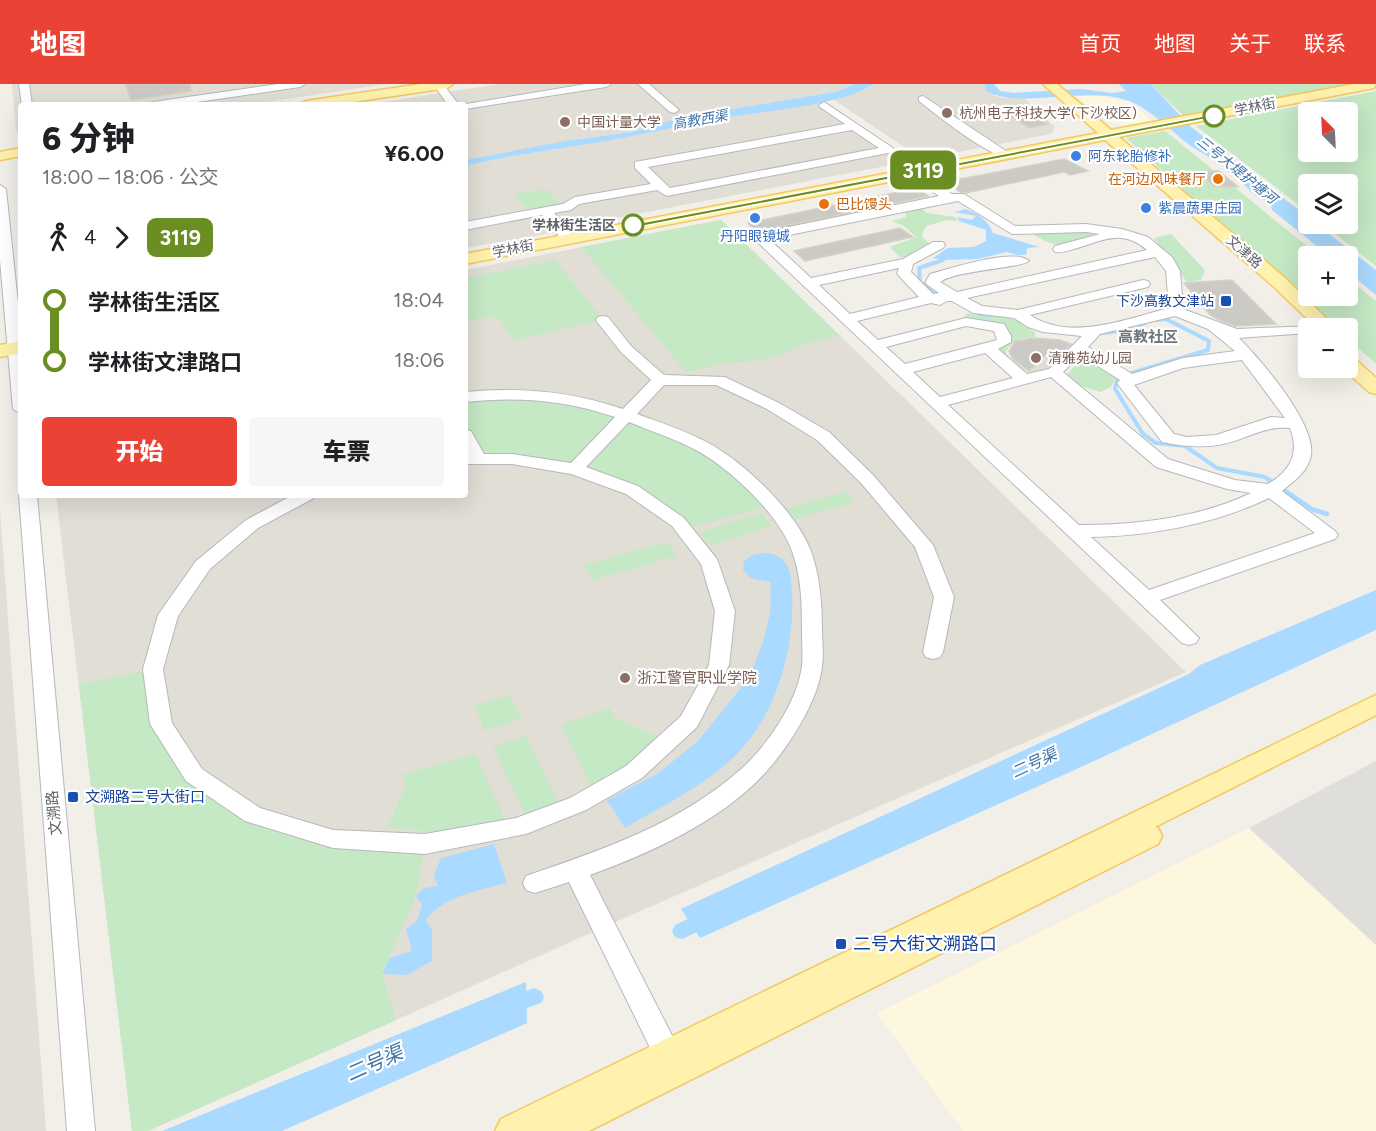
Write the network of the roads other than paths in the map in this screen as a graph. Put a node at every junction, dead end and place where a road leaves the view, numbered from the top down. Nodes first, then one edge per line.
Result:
1 (24, 84) edge
2 (300, 84) edge
3 (464, 84) edge
4 (606, 84) edge
5 (643, 84) edge
6 (1374, 84) edge
7 (286, 85) edge
8 (265, 86) edge
9 (442, 86) edge
10 (245, 88) edge
11 (1048, 90) edge
12 (923, 99) dead end
13 (273, 101) dead end
14 (27, 102) edge
15 (169, 102) edge
16 (327, 102) edge
17 (346, 102) edge
18 (452, 102) edge
19 (824, 105) dead end
20 (468, 106) edge
21 (675, 110) dead end
22 (854, 126) junction
23 (1101, 137) junction
24 (18, 150) edge
25 (0, 151) edge
26 (18, 151) edge
27 (1005, 155) junction
28 (0, 156) edge
29 (913, 172) junction
30 (660, 186) junction
31 (0, 189) edge
32 (949, 198) junction
33 (545, 211) junction
34 (468, 225) edge
35 (1006, 227) junction
36 (985, 231) dead end
37 (1119, 232) junction
38 (568, 238) junction
39 (938, 245) dead end
40 (1059, 249) dead end
41 (1159, 252) junction
42 (468, 258) edge
43 (1022, 261) dead end
44 (906, 262) junction
45 (1064, 269) junction
46 (808, 283) junction
47 (1143, 284) dead end
48 (1100, 295) junction
49 (943, 297) junction
50 (1176, 311) junction
51 (1018, 314) junction
52 (1317, 318) edge
53 (846, 319) junction
54 (1298, 320) edge
55 (603, 321) dead end
56 (966, 322) junction
57 (1217, 328) junction
58 (1298, 330) edge
59 (1087, 338) junction
60 (874, 345) junction
61 (988, 348) junction
62 (12, 349) edge
63 (1358, 354) edge
64 (1244, 355) junction
65 (902, 369) junction
66 (1376, 369) edge
67 (1054, 372) junction
68 (1358, 372) edge
69 (1127, 377) junction
70 (660, 380) junction
71 (1024, 380) junction
72 (1376, 388) edge
73 (18, 389) edge
74 (468, 397) edge
75 (936, 403) junction
76 (626, 416) junction
77 (1140, 417) junction
78 (1111, 421) junction
79 (1297, 424) junction
80 (471, 459) edge
81 (575, 469) junction
82 (1275, 487) junction
83 (30, 498) edge
84 (298, 498) edge
85 (1073, 531) junction
86 (1146, 598) junction
87 (1189, 639) dead end
88 (933, 652) dead end
89 (1376, 704) edge
90 (1376, 722) edge
91 (576, 871) junction
92 (535, 883) dead end
93 (668, 1055) junction
94 (81, 1131) edge
95 (513, 1131) edge
96 (553, 1131) edge

1 - 14 street
2 - 7 street
3 - 9 main road
4 - 20 street
5 - 21 street
6 - 23 main road, 学林街
7 - 8 street
8 - 10 street
8 - 13 street
9 - 16 main road
9 - 17 main road
9 - 18 street
10 - 15 street
11 - 23 main road, 文津路
12 - 27 street
19 - 22 street
22 - 30 street
22 - 30 street
23 - 27 main road, 学林街
23 - 52 main road, 文津路
23 - 54 main road, 文津路
24 - 25 main road
26 - 28 main road
27 - 29 main road, 学林街
29 - 32 street
29 - 38 main road, 学林街
30 - 33 street
31 - 62 street
32 - 35 street
32 - 46 street
33 - 34 street
33 - 38 street
35 - 36 street
35 - 37 street
37 - 40 street
37 - 41 street
38 - 42 main road, 学林街
39 - 44 street
41 - 45 street
41 - 50 street
43 - 49 street
44 - 46 street
44 - 49 street
45 - 48 street
45 - 49 street
46 - 53 street
47 - 48 street
48 - 51 street
49 - 51 street
49 - 53 street
49 - 56 street
50 - 57 street
50 - 59 street
51 - 59 street
53 - 60 street
55 - 70 street
56 - 60 street
56 - 61 street
57 - 58 street
57 - 64 street
59 - 67 street
59 - 69 street
60 - 65 street
61 - 65 street
61 - 71 street
62 - 73 street
63 - 66 main road
64 - 69 street
64 - 79 street
65 - 75 street
67 - 71 street
67 - 78 street
68 - 72 main road
69 - 77 street
70 - 76 street
70 - 88 street
71 - 75 street
74 - 76 street
75 - 85 street
76 - 81 street
76 - 91 street
77 - 78 street
77 - 79 street
78 - 82 street
79 - 82 street
80 - 81 street
81 - 84 street
82 - 85 street
82 - 86 street
83 - 94 street, 文溯路
85 - 86 street
86 - 87 street
89 - 93 main road
90 - 96 main road
91 - 92 street
91 - 93 street
93 - 95 main road

